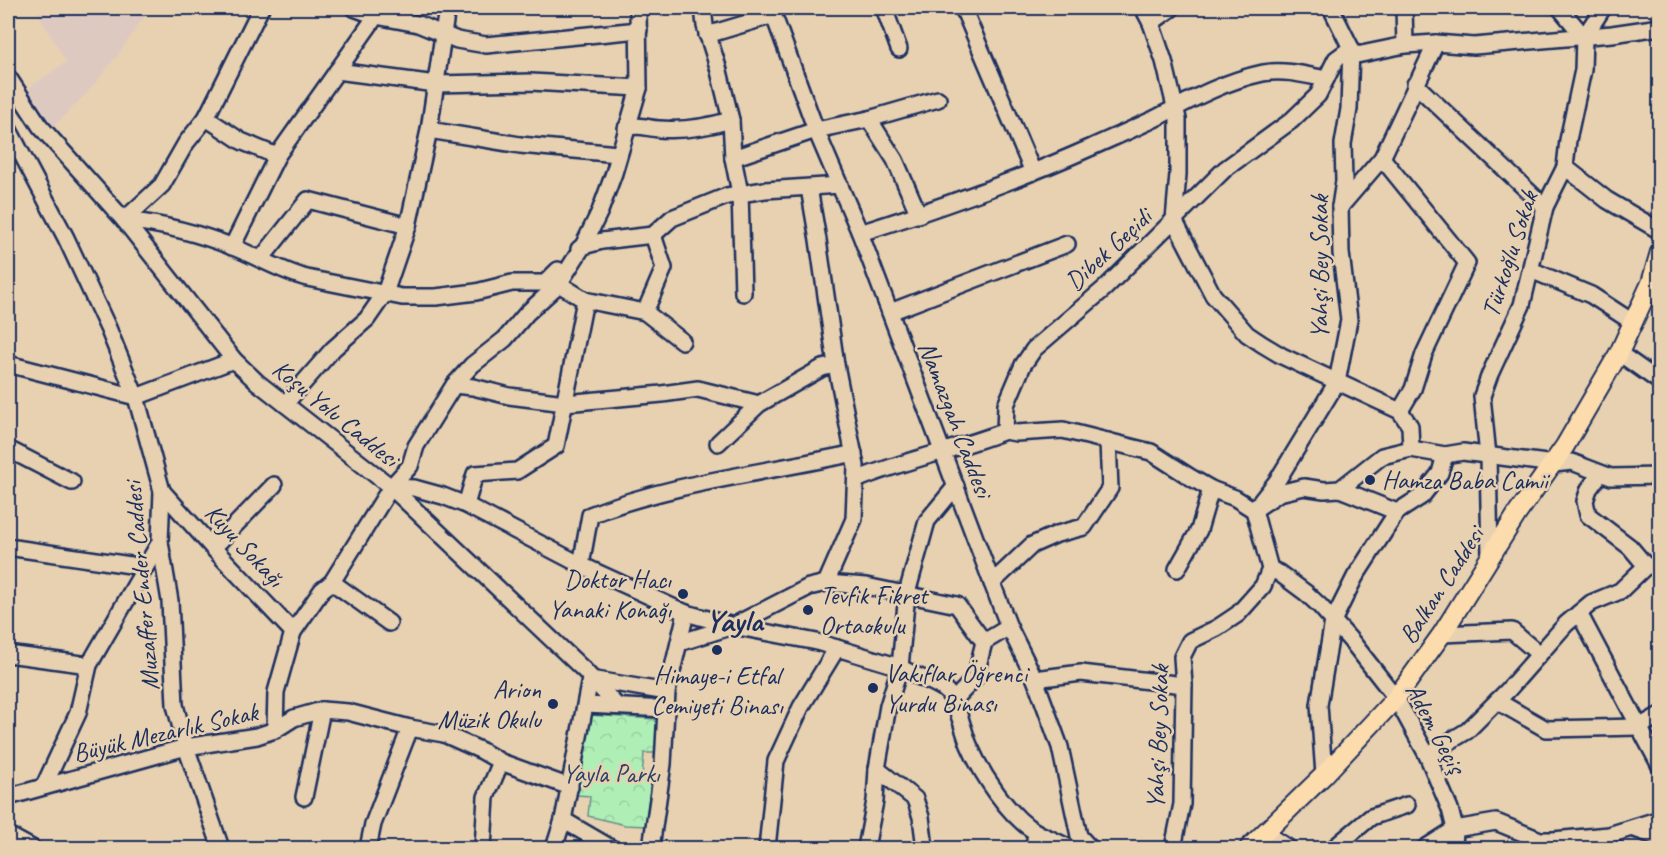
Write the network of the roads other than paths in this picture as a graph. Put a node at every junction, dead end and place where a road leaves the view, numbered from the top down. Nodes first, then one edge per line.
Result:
1 (261, 8) edge
2 (354, 8) edge
3 (447, 8) edge
4 (638, 8) edge
5 (703, 8) edge
6 (884, 8) edge
7 (963, 8) edge
8 (1143, 8) edge
9 (1172, 8) edge
10 (1331, 8) edge
11 (1404, 8) edge
12 (1560, 8) edge
13 (1603, 8) edge
14 (772, 11) edge
15 (377, 12) edge
16 (1151, 24) junction
17 (1657, 25) edge
18 (639, 30) junction
19 (707, 34) junction
20 (444, 36) junction
21 (1584, 37) junction
22 (1436, 43) junction
23 (1405, 45) junction
24 (1351, 48) junction
25 (899, 49) dead end
26 (337, 71) junction
27 (8, 77) edge
28 (1326, 79) junction
29 (436, 84) junction
30 (1415, 84) junction
31 (639, 88) junction
32 (938, 99) dead end
33 (1176, 106) junction
34 (206, 118) junction
35 (869, 119) junction
36 (730, 120) junction
37 (8, 128) edge
38 (626, 128) junction
39 (429, 130) junction
40 (816, 130) junction
41 (618, 154) junction
42 (277, 156) junction
43 (733, 158) junction
44 (1382, 158) junction
45 (1565, 167) junction
46 (1033, 172) junction
47 (840, 185) junction
48 (808, 188) junction
49 (740, 194) junction
50 (1340, 207) junction
51 (1545, 207) junction
52 (919, 214) junction
53 (124, 220) junction
54 (1174, 220) junction
55 (408, 226) junction
56 (1659, 231) edge
57 (860, 233) junction
58 (653, 236) junction
59 (1067, 244) dead end
60 (583, 246) junction
61 (232, 247) junction
62 (1659, 252) edge
63 (261, 260) junction
64 (1531, 270) junction
65 (559, 284) junction
66 (385, 293) junction
67 (743, 293) dead end
68 (585, 300) junction
69 (645, 312) junction
70 (890, 312) junction
71 (1634, 323) junction
72 (682, 341) dead end
73 (1619, 353) junction
74 (234, 360) junction
75 (8, 364) edge
76 (836, 365) junction
77 (1337, 382) junction
78 (1659, 382) edge
79 (454, 385) junction
80 (136, 397) junction
81 (285, 404) junction
82 (565, 404) junction
83 (759, 404) junction
84 (1400, 411) junction
85 (1005, 431) junction
86 (1108, 441) junction
87 (718, 442) dead end
88 (8, 449) edge
89 (1411, 449) junction
90 (942, 451) junction
91 (854, 453) junction
92 (1445, 455) junction
93 (1488, 456) junction
94 (1554, 464) junction
95 (1600, 474) junction
96 (1659, 476) edge
97 (856, 480) junction
98 (72, 482) dead end
99 (274, 485) dead end
100 (956, 486) junction
101 (391, 488) junction
102 (1211, 489) junction
103 (1340, 489) junction
104 (162, 490) junction
105 (466, 505) junction
106 (1254, 510) junction
107 (1397, 512) junction
108 (160, 542) junction
109 (8, 547) edge
110 (213, 548) junction
111 (1490, 557) junction
112 (581, 565) junction
113 (1653, 566) edge
114 (144, 567) junction
115 (1177, 569) dead end
116 (1269, 569) junction
117 (332, 582) junction
118 (826, 583) junction
119 (992, 583) junction
120 (907, 593) junction
121 (686, 613) junction
122 (1580, 613) junction
123 (1333, 621) junction
124 (389, 623) dead end
125 (734, 626) junction
126 (1009, 627) junction
127 (293, 632) junction
128 (1442, 634) junction
129 (984, 642) junction
130 (679, 643) junction
131 (837, 648) junction
132 (8, 654) edge
133 (1539, 654) junction
134 (89, 665) junction
135 (900, 667) junction
136 (590, 679) junction
137 (1035, 679) junction
138 (1184, 685) junction
139 (667, 692) junction
140 (1396, 698) junction
141 (953, 701) junction
142 (1497, 701) junction
143 (586, 705) junction
144 (617, 706) junction
145 (666, 709) junction
146 (322, 710) junction
147 (1659, 715) edge
148 (1639, 727) junction
149 (410, 728) junction
150 (275, 730) junction
151 (186, 747) junction
152 (1427, 755) junction
153 (501, 762) junction
154 (1659, 766) edge
155 (877, 769) junction
156 (1324, 775) junction
157 (44, 786) junction
158 (570, 787) junction
159 (8, 797) edge
160 (304, 797) dead end
161 (1407, 805) dead end
162 (1659, 819) edge
163 (563, 820) junction
164 (1632, 828) junction
165 (1455, 829) junction
166 (1036, 832) junction
167 (1265, 833) junction
168 (8, 835) edge
169 (1659, 838) edge
170 (1536, 844) edge
171 (1075, 845) edge
172 (1335, 848) edge
173 (32, 849) edge
174 (221, 849) edge
175 (368, 849) edge
176 (483, 849) edge
177 (554, 849) edge
178 (611, 849) edge
179 (651, 849) edge
180 (767, 849) edge
181 (866, 849) edge
182 (925, 849) edge
183 (1034, 849) edge
184 (1090, 849) edge
185 (1173, 849) edge
186 (1249, 849) edge
187 (1288, 849) edge
188 (1425, 849) edge
189 (1454, 849) edge

1 - 34 street
2 - 15 street
3 - 20 street
4 - 18 street
5 - 19 street
6 - 25 street
7 - 46 street
8 - 16 street
9 - 16 street
10 - 24 street
11 - 23 street
12 - 21 street
13 - 21 street
14 - 19 street
14 - 40 street, Namazgah Caddesi
15 - 20 street
15 - 26 street
16 - 33 street
17 - 21 street
18 - 20 street
18 - 31 street
19 - 36 street
20 - 29 street
21 - 22 street
21 - 45 street, Türkoğlu Sokak
22 - 23 street
22 - 30 street
23 - 24 street
24 - 28 street, Dibek Geçidi
24 - 50 street, Yahşi Bey Sokak
26 - 29 street
26 - 42 street
27 - 53 street, Koşu Yolu Caddesi
28 - 33 street
28 - 54 street, Dibek Geçidi
29 - 31 street
29 - 39 street
30 - 44 street
30 - 51 street
31 - 38 street
32 - 35 street
33 - 46 street
33 - 54 street
34 - 42 street
34 - 53 street
35 - 40 street
35 - 52 street
36 - 38 street
36 - 43 street
37 - 80 street, Muzaffer Ender Caddesi
38 - 41 street
39 - 41 street
39 - 55 street
40 - 43 street
40 - 47 street, Namazgah Caddesi
41 - 60 street
42 - 61 street
43 - 49 street
44 - 50 street
44 - 84 street
45 - 51 street, Türkoğlu Sokak
45 - 56 street
46 - 52 street
47 - 48 street
47 - 57 street, Namazgah Caddesi
48 - 49 street
48 - 76 street
49 - 58 street
49 - 67 street
50 - 77 street, Yahşi Bey Sokak
51 - 64 street, Türkoğlu Sokak
52 - 57 street
53 - 61 street
53 - 74 street, Koşu Yolu Caddesi
54 - 77 street
54 - 85 street, Dibek Geçidi
55 - 63 street
55 - 66 street
57 - 70 street, Namazgah Caddesi
58 - 60 street
58 - 69 street
59 - 70 street
60 - 65 street
60 - 66 street
61 - 63 street
62 - 71 main road, Balkan Caddesi
63 - 66 street
64 - 71 street
64 - 93 street, Türkoğlu Sokak
65 - 68 street
65 - 79 street
66 - 81 street
68 - 69 street
68 - 82 street
69 - 72 street
70 - 90 street, Namazgah Caddesi
71 - 73 main road, Balkan Caddesi
73 - 78 street
73 - 94 main road, Balkan Caddesi
74 - 80 street
74 - 81 street, Koşu Yolu Caddesi
75 - 80 street
76 - 83 street
76 - 91 street
77 - 84 street
77 - 106 street, Yahşi Bey Sokak
79 - 82 street
79 - 101 street
80 - 104 street, Muzaffer Ender Caddesi
81 - 101 street, Koşu Yolu Caddesi
82 - 83 street
82 - 105 street
83 - 87 street
84 - 89 street
85 - 86 street
85 - 90 street
86 - 102 street
86 - 119 street
88 - 98 street
89 - 92 street
89 - 103 street
90 - 97 street
90 - 100 street, Namazgah Caddesi
91 - 97 street
91 - 112 street
92 - 93 street
92 - 107 street
93 - 94 street
93 - 111 street, Türkoğlu Sokak
94 - 95 street
94 - 111 main road, Balkan Caddesi
95 - 96 street
95 - 113 street
97 - 118 street
99 - 110 street
100 - 119 street, Namazgah Caddesi
100 - 120 street
101 - 105 street
101 - 117 street
101 - 136 street, Koşu Yolu Caddesi
102 - 106 street
102 - 115 street
103 - 106 street
103 - 107 street
104 - 108 street, Muzaffer Ender Caddesi
104 - 110 street, Kuyu Sokağı
105 - 112 street
106 - 116 street
107 - 123 street
108 - 114 street
108 - 151 street, Muzaffer Ender Caddesi
109 - 114 street
110 - 127 street, Kuyu Sokağı
111 - 128 main road, Balkan Caddesi
112 - 121 street
113 - 122 street
114 - 134 street
116 - 123 street, Adem Geçiş
116 - 138 street, Yahşi Bey Sokak
117 - 124 street
117 - 127 street
118 - 120 street
118 - 125 street
119 - 126 street, Namazgah Caddesi
120 - 129 street
120 - 135 street
121 - 125 street
121 - 130 street
122 - 133 street
122 - 148 street
123 - 140 street, Adem Geçiş
123 - 156 street
125 - 130 street
125 - 131 street
126 - 129 street
126 - 137 street, Namazgah Caddesi
127 - 150 street
128 - 133 street
128 - 140 main road, Balkan Caddesi
129 - 141 street
130 - 139 street
131 - 135 street
131 - 180 street
132 - 134 street
133 - 142 street
134 - 157 street
135 - 141 street
135 - 155 street
136 - 139 street
136 - 143 street
136 - 144 street, Koşu Yolu Caddesi
137 - 138 street
137 - 171 street, Namazgah Caddesi
138 - 185 street, Yahşi Bey Sokak
139 - 145 street
140 - 152 street, Adem Geçiş
140 - 156 main road, Balkan Caddesi
141 - 166 street
142 - 148 street
142 - 152 street
143 - 144 street
143 - 158 street
144 - 145 street
145 - 179 street
146 - 149 street, Büyük Mezarlık Sokak
146 - 150 street, Büyük Mezarlık Sokak
146 - 160 street
147 - 148 street
148 - 154 street
149 - 153 street, Büyük Mezarlık Sokak
149 - 175 street
150 - 151 street, Büyük Mezarlık Sokak
151 - 157 street, Büyük Mezarlık Sokak
151 - 174 street, Muzaffer Ender Caddesi
152 - 165 street, Adem Geçiş
153 - 158 street, Büyük Mezarlık Sokak
153 - 176 street
155 - 181 street
155 - 182 street
156 - 167 main road, Balkan Caddesi
157 - 159 street, Büyük Mezarlık Sokak
158 - 163 street
161 - 172 street
162 - 164 street
163 - 177 street
163 - 178 street
164 - 169 street
164 - 170 street
165 - 170 street
165 - 188 street
165 - 189 street, Adem Geçiş
166 - 171 street
166 - 183 street
167 - 186 main road, Balkan Caddesi
167 - 187 street
168 - 173 street
171 - 184 street

